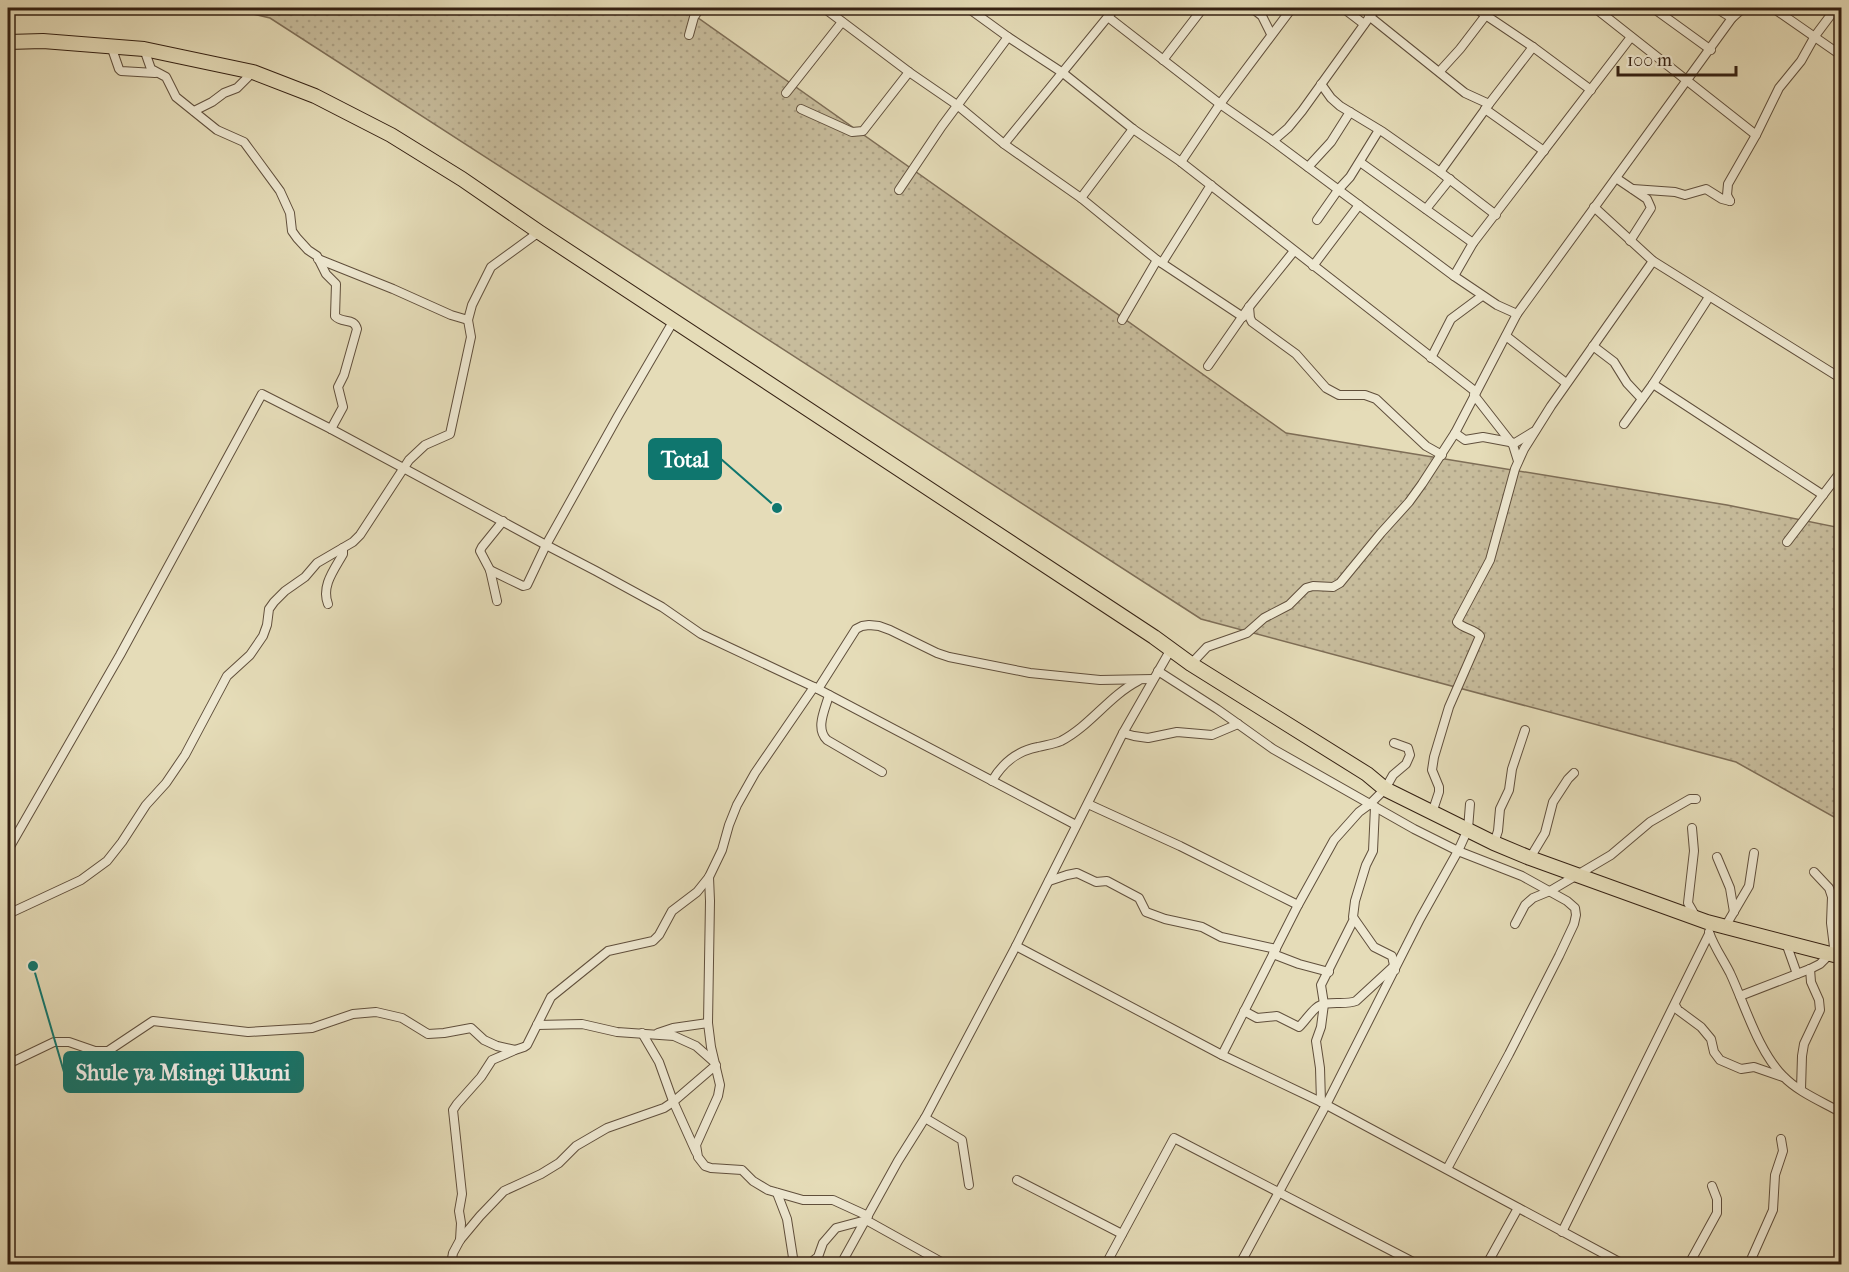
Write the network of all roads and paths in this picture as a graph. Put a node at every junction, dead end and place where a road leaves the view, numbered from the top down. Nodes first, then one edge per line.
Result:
1 (700, 8) edge
2 (824, 8) edge
3 (968, 8) edge
4 (1115, 8) edge
5 (1203, 8) edge
6 (1252, 8) edge
7 (1292, 8) edge
8 (1343, 8) edge
9 (1376, 8) edge
10 (1475, 8) edge
11 (1595, 8) edge
12 (1653, 8) edge
13 (1716, 8) edge
14 (1743, 8) edge
15 (1773, 8) edge
16 (1836, 8) edge
17 (1486, 15) junction
18 (1370, 16) junction
19 (1108, 17) junction
20 (1732, 18) junction
21 (842, 22) junction
22 (1364, 24) junction
23 (1271, 34) junction
24 (688, 35) dead end
25 (1815, 36) junction
26 (1008, 37) junction
27 (1631, 37) junction
28 (8, 42) edge
29 (111, 46) junction
30 (1533, 46) junction
31 (144, 49) junction
32 (1711, 50) junction
33 (1842, 56) edge
34 (1163, 60) junction
35 (1440, 71) junction
36 (253, 72) junction
37 (909, 72) junction
38 (156, 73) junction
39 (1063, 73) junction
40 (1686, 81) junction
41 (1321, 84) junction
42 (1591, 90) junction
43 (786, 93) dead end
44 (1220, 104) junction
45 (957, 105) junction
46 (1487, 107) junction
47 (801, 109) dead end
48 (194, 111) junction
49 (1350, 112) junction
50 (1133, 129) junction
51 (1379, 130) junction
52 (1756, 135) junction
53 (1273, 141) junction
54 (1004, 144) junction
55 (1544, 151) junction
56 (1181, 162) junction
57 (1360, 162) junction
58 (1308, 167) junction
59 (1440, 172) junction
60 (1616, 178) junction
61 (1450, 179) junction
62 (1211, 185) junction
63 (1633, 189) junction
64 (899, 190) dead end
65 (1338, 190) junction
66 (1081, 198) junction
67 (1359, 205) junction
68 (1594, 207) junction
69 (1426, 209) junction
70 (1496, 214) junction
71 (1317, 220) dead end
72 (539, 232) junction
73 (1630, 241) junction
74 (1473, 243) junction
75 (1294, 251) junction
76 (318, 259) junction
77 (1160, 261) junction
78 (1653, 261) junction
79 (1313, 266) junction
80 (1454, 276) junction
81 (1482, 296) junction
82 (1709, 297) junction
83 (1249, 307) junction
84 (1517, 314) junction
85 (1243, 317) junction
86 (468, 320) junction
87 (674, 320) junction
88 (1122, 320) dead end
89 (1506, 336) junction
90 (1593, 346) junction
91 (1431, 358) junction
92 (1208, 366) dead end
93 (1842, 380) edge
94 (1566, 383) junction
95 (1653, 384) junction
96 (1475, 394) junction
97 (1642, 399) junction
98 (1624, 424) dead end
99 (331, 429) junction
100 (1538, 429) junction
101 (1455, 433) junction
102 (1512, 443) junction
103 (1442, 455) junction
104 (1518, 461) junction
105 (404, 468) junction
106 (1842, 470) edge
107 (1823, 495) junction
108 (503, 521) junction
109 (1787, 542) dead end
110 (546, 545) junction
111 (343, 548) junction
112 (490, 570) junction
113 (496, 601) dead end
114 (328, 604) dead end
115 (1171, 649) junction
116 (1191, 664) junction
117 (1158, 671) junction
118 (1153, 679) junction
119 (1141, 680) junction
120 (816, 688) junction
121 (829, 695) junction
122 (1238, 724) junction
123 (1525, 730) dead end
124 (1123, 733) junction
125 (1394, 743) dead end
126 (882, 772) dead end
127 (1574, 773) dead end
128 (992, 781) junction
129 (1385, 789) junction
130 (1696, 799) dead end
131 (1088, 804) junction
132 (1470, 804) dead end
133 (1372, 806) junction
134 (1432, 813) junction
135 (1076, 825) junction
136 (1692, 828) dead end
137 (1468, 830) junction
138 (1494, 843) junction
139 (8, 850) edge
140 (1458, 851) junction
141 (1754, 853) dead end
142 (1717, 857) dead end
143 (1530, 858) junction
144 (1814, 872) dead end
145 (1576, 874) junction
146 (709, 877) junction
147 (1049, 881) junction
148 (1550, 891) junction
149 (1298, 905) junction
150 (1734, 912) junction
151 (8, 914) edge
152 (1354, 919) junction
153 (1515, 924) dead end
154 (1704, 925) junction
155 (1725, 927) junction
156 (1786, 943) junction
157 (1016, 946) junction
158 (1274, 951) junction
159 (1835, 955) edge
160 (1394, 969) junction
161 (1810, 969) junction
162 (1329, 972) junction
163 (1797, 974) junction
164 (1740, 996) junction
165 (1324, 1004) junction
166 (1675, 1005) junction
167 (1244, 1011) junction
168 (708, 1023) junction
169 (537, 1025) junction
170 (642, 1033) junction
171 (656, 1034) junction
172 (514, 1050) junction
173 (1222, 1055) junction
174 (715, 1063) junction
175 (8, 1064) edge
176 (1784, 1077) junction
177 (1801, 1089) junction
178 (673, 1102) junction
179 (1323, 1104) junction
180 (1842, 1113) edge
181 (925, 1118) junction
182 (1781, 1139) dead end
183 (696, 1153) junction
184 (1447, 1169) junction
185 (1017, 1180) dead end
186 (969, 1185) dead end
187 (1712, 1186) dead end
188 (777, 1193) junction
189 (1279, 1193) junction
190 (1518, 1208) junction
191 (867, 1218) junction
192 (1562, 1232) junction
193 (1122, 1234) junction
194 (460, 1240) junction
195 (1610, 1261) edge
196 (451, 1264) edge
197 (794, 1264) edge
198 (809, 1264) edge
199 (841, 1264) edge
200 (945, 1264) edge
201 (1106, 1264) edge
202 (1240, 1264) edge
203 (1417, 1264) edge
204 (1487, 1264) edge
205 (1623, 1264) edge
206 (1689, 1264) edge
207 (1749, 1264) edge

1 - 24 street
2 - 21 street
3 - 26 street
4 - 19 street
5 - 34 street
6 - 23 street
7 - 23 street
8 - 22 street
9 - 18 street
10 - 17 street
11 - 27 street
12 - 32 street
13 - 20 street
14 - 20 street
15 - 25 street
16 - 25 street
17 - 30 street
17 - 35 street
18 - 22 street
18 - 35 street
19 - 34 street
19 - 39 street
20 - 32 street
21 - 37 street
21 - 43 street
22 - 41 street
23 - 44 street
25 - 33 street
25 - 52 street
26 - 39 street
26 - 45 street
27 - 40 street
27 - 42 street
28 - 29 highway
29 - 31 highway
29 - 38 street
30 - 42 street
30 - 46 street
31 - 36 highway
31 - 38 street
32 - 40 street
34 - 44 street
35 - 46 street
36 - 48 street
36 - 72 highway
37 - 45 street
37 - 47 street
38 - 48 street
39 - 50 street
39 - 54 street
40 - 52 street
40 - 60 street
41 - 49 street
41 - 53 street
42 - 55 street
44 - 53 street
44 - 56 street
45 - 54 street
45 - 64 street
46 - 55 street
46 - 59 street
48 - 76 street
49 - 51 street
49 - 58 street
50 - 56 street
50 - 66 street
51 - 57 street
51 - 59 street
52 - 63 street
53 - 58 street
54 - 66 street
55 - 70 street
56 - 62 street
57 - 65 street
57 - 69 street
58 - 65 street
59 - 61 street
60 - 63 street
60 - 68 street
61 - 69 street
61 - 70 street
62 - 75 street
62 - 77 street
63 - 73 street
65 - 67 street
65 - 71 street
66 - 77 street
67 - 79 street
67 - 80 street
68 - 73 street
68 - 84 street
69 - 74 street
70 - 74 street
72 - 86 street
72 - 87 highway
73 - 78 street
74 - 80 street
75 - 79 street
75 - 83 street
76 - 86 street
76 - 99 street
77 - 85 street
77 - 88 street
78 - 82 street
78 - 90 street
79 - 91 street
80 - 81 street
81 - 84 street
81 - 91 street
82 - 93 street
82 - 95 street
83 - 85 street
83 - 103 street
84 - 89 street
85 - 92 street
86 - 105 street
87 - 110 street
87 - 115 highway
89 - 94 street
89 - 96 street
90 - 94 street
90 - 97 street
91 - 96 street
94 - 100 street
95 - 97 street
95 - 107 street
96 - 101 street
96 - 102 street
97 - 98 street
99 - 105 street
99 - 139 street
100 - 102 street
100 - 104 street
101 - 102 street
101 - 103 street
102 - 104 street
103 - 116 street
104 - 134 street
105 - 108 street
105 - 111 street
106 - 107 street
107 - 109 street
108 - 110 street
108 - 112 street
110 - 112 street
110 - 120 street
111 - 114 street
111 - 151 street
112 - 113 street
115 - 116 highway
115 - 117 street
116 - 129 highway
117 - 118 street
117 - 122 street
118 - 119 street
118 - 124 street
119 - 120 street
119 - 128 street
120 - 121 street
120 - 146 street
121 - 126 street
121 - 128 street
122 - 124 street
122 - 133 street
123 - 138 street
124 - 131 street
125 - 129 street
127 - 143 street
128 - 135 street
129 - 133 street
129 - 134 highway
130 - 145 street
131 - 135 street
131 - 149 street
132 - 137 street
133 - 140 street
133 - 149 street
133 - 152 street
134 - 137 highway
135 - 147 street
136 - 154 street
137 - 138 highway
137 - 140 street
138 - 143 highway
140 - 148 street
140 - 160 street
141 - 150 street
142 - 150 street
143 - 145 highway
144 - 159 street
145 - 148 street
145 - 154 highway
146 - 168 street
146 - 169 street
147 - 157 street
147 - 158 street
148 - 153 street
148 - 184 street
149 - 158 street
150 - 155 street
152 - 160 street
152 - 162 street
154 - 155 highway
154 - 164 street
154 - 166 street
155 - 156 highway
156 - 159 highway
156 - 163 street
157 - 173 street
157 - 181 street
158 - 162 street
158 - 167 street
159 - 161 street
160 - 165 street
160 - 179 street
161 - 163 street
161 - 177 street
162 - 165 street
163 - 164 street
164 - 176 street
165 - 167 street
165 - 179 street
166 - 176 street
166 - 192 street
167 - 173 street
168 - 171 street
168 - 174 street
169 - 170 street
169 - 172 street
170 - 171 street
170 - 178 street
171 - 174 street
172 - 175 street
172 - 194 street
173 - 179 street
174 - 178 street
174 - 183 street
176 - 177 street
177 - 180 street
178 - 183 street
178 - 194 street
179 - 184 street
179 - 189 street
181 - 186 street
181 - 191 street
182 - 207 street
183 - 188 street
184 - 190 street
185 - 193 street
187 - 206 street
188 - 191 street
188 - 197 street
189 - 193 street
189 - 202 street
189 - 203 street
190 - 192 street
190 - 204 street
191 - 198 street
191 - 199 street
191 - 200 street
192 - 195 street
193 - 201 street
194 - 196 street
195 - 205 street

